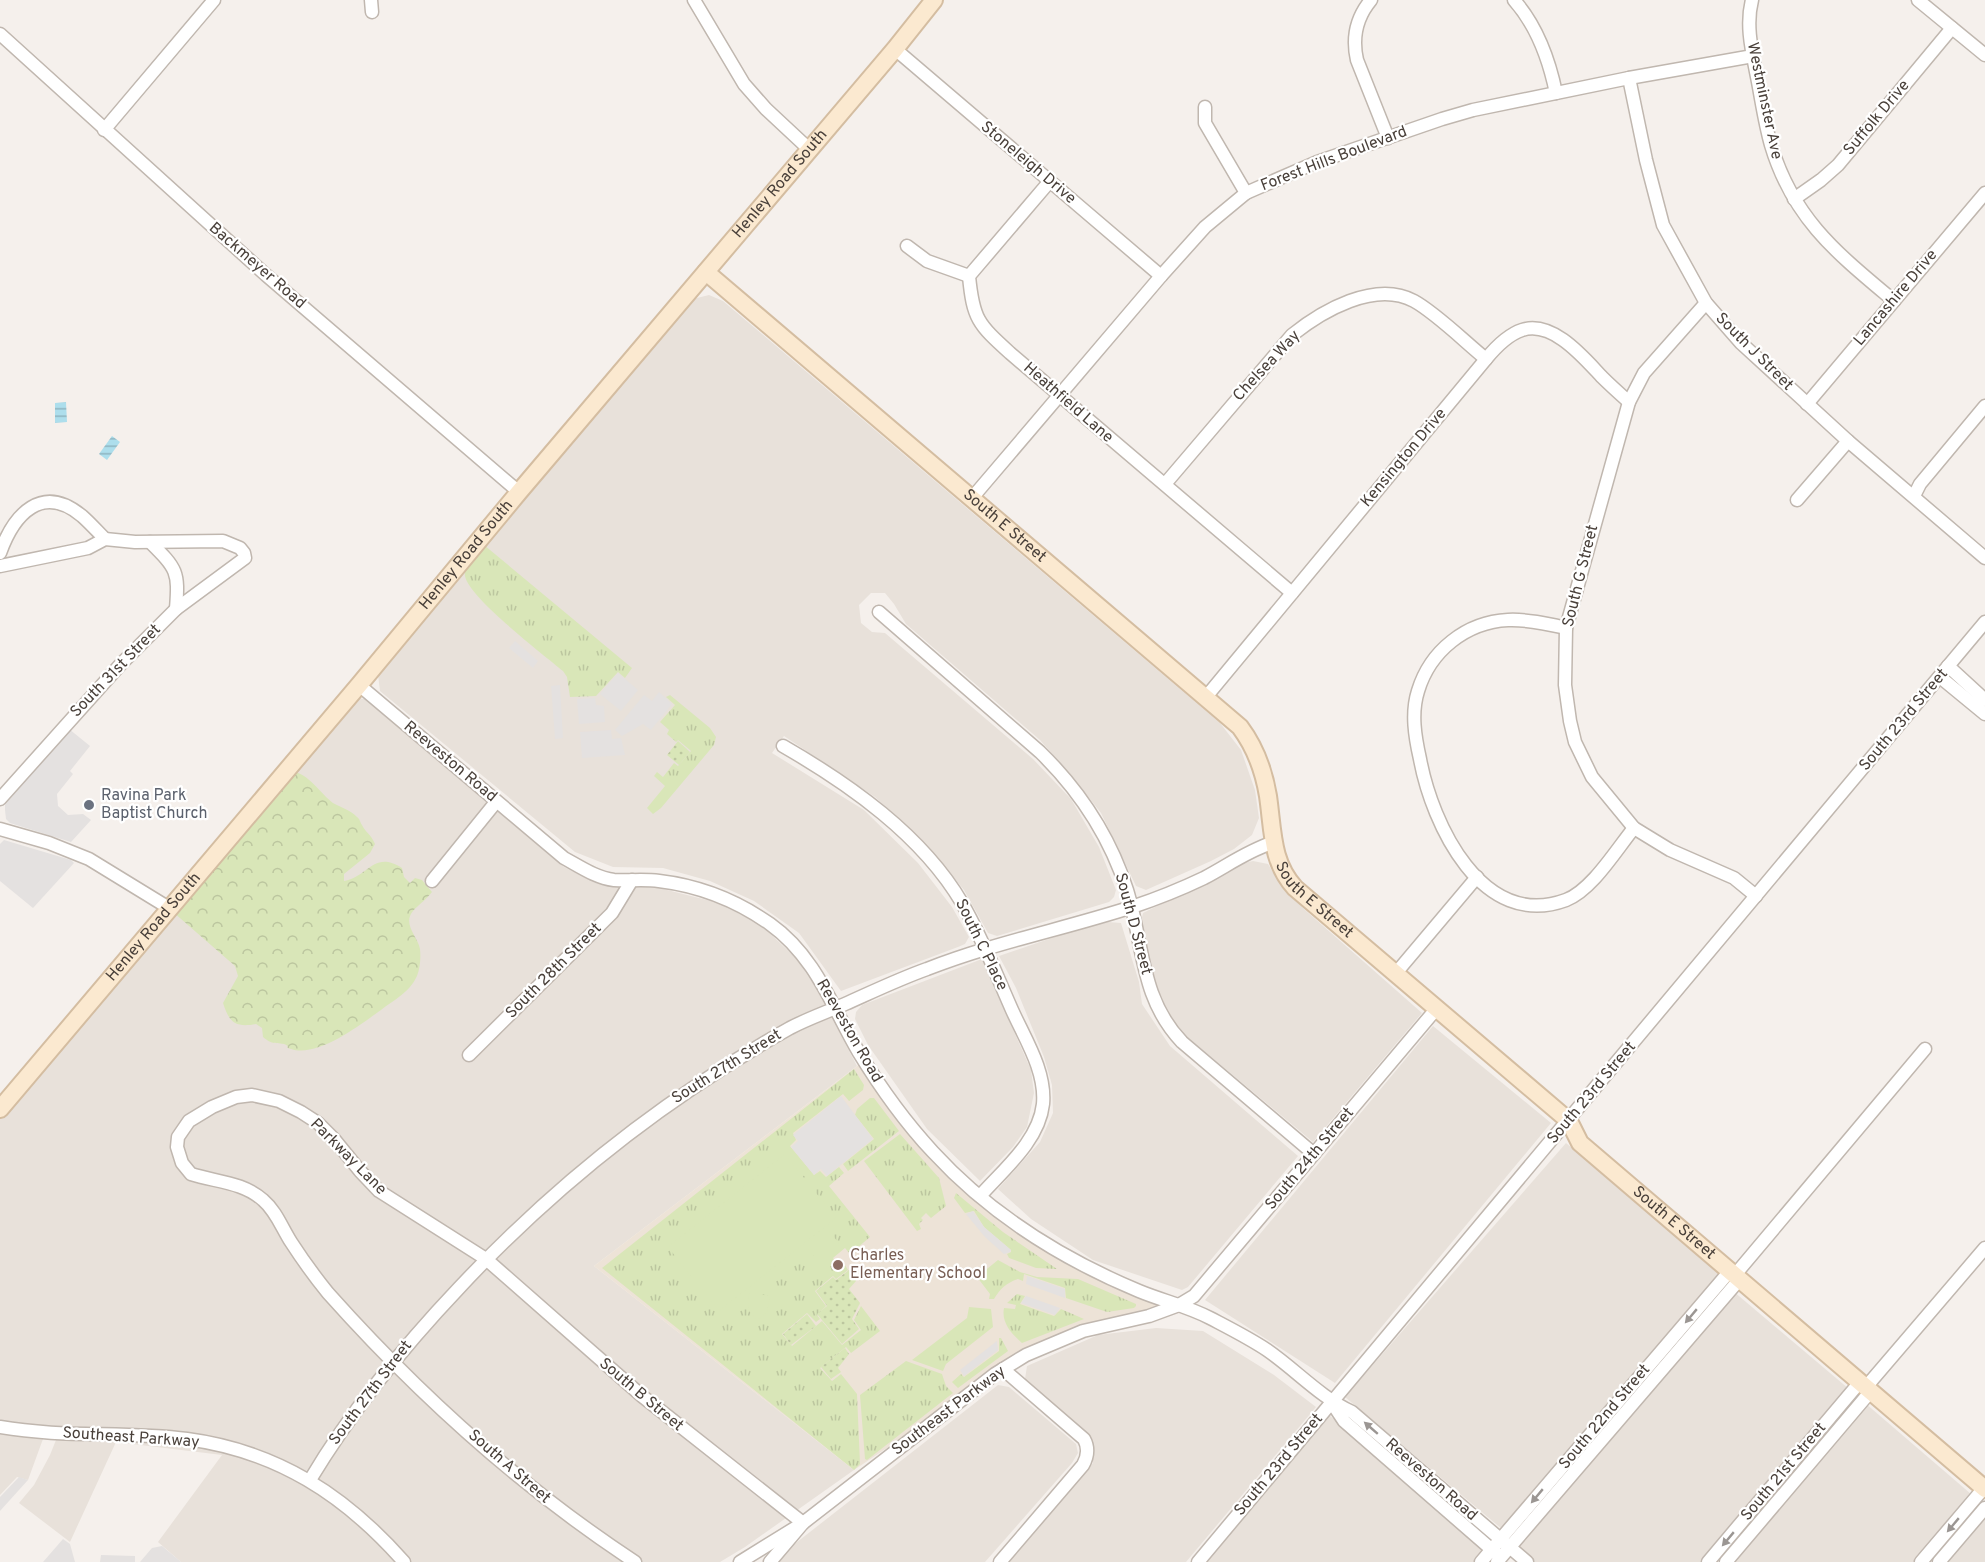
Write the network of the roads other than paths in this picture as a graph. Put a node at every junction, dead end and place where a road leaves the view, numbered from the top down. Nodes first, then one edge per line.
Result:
1 (214, 0) edge
2 (694, 0) edge
3 (934, 0) edge
4 (1371, 0) edge
5 (1752, 0) edge
6 (1918, 0) edge
7 (1517, 1) edge
8 (1952, 28) junction
9 (0, 34) edge
10 (895, 49) junction
11 (1985, 55) edge
12 (1754, 56) junction
13 (1629, 78) junction
14 (1556, 93) junction
15 (1205, 107) dead end
16 (104, 130) junction
17 (1388, 138) junction
18 (810, 150) junction
19 (1050, 181) junction
20 (1246, 193) junction
21 (1985, 193) edge
22 (1794, 199) junction
23 (907, 246) dead end
24 (706, 272) junction
25 (969, 276) junction
26 (1161, 276) junction
27 (1894, 301) junction
28 (1706, 303) junction
29 (1486, 358) junction
30 (1059, 395) junction
31 (1629, 402) junction
32 (1807, 404) junction
33 (1985, 406) edge
34 (1848, 441) junction
35 (1165, 484) junction
36 (519, 492) junction
37 (1914, 496) junction
38 (972, 498) junction
39 (1797, 500) dead end
40 (105, 539) junction
41 (150, 542) junction
42 (0, 553) edge
43 (1985, 558) edge
44 (0, 566) edge
45 (1292, 593) junction
46 (176, 609) junction
47 (879, 612) dead end
48 (1985, 622) edge
49 (1566, 628) junction
50 (1948, 666) junction
51 (1940, 676) junction
52 (359, 685) junction
53 (1206, 697) junction
54 (1985, 700) edge
55 (1985, 714) edge
56 (783, 746) dead end
57 (0, 800) edge
58 (496, 801) junction
59 (1634, 828) junction
60 (0, 829) edge
61 (1272, 843) junction
62 (1477, 877) junction
63 (632, 880) junction
64 (432, 881) dead end
65 (1756, 896) junction
66 (1131, 907) junction
67 (169, 908) junction
68 (985, 949) junction
69 (1396, 973) junction
70 (836, 1008) junction
71 (1437, 1008) junction
72 (1925, 1049) dead end
73 (469, 1055) dead end
74 (0, 1109) edge
75 (1569, 1122) junction
76 (1314, 1154) junction
77 (980, 1196) junction
78 (1985, 1248) edge
79 (486, 1259) junction
80 (1734, 1276) junction
81 (1179, 1305) junction
82 (393, 1361) junction
83 (1003, 1369) junction
84 (1866, 1387) junction
85 (1332, 1402) junction
86 (0, 1427) edge
87 (310, 1480) junction
88 (1984, 1488) edge
89 (1985, 1508) edge
90 (803, 1523) junction
91 (1501, 1553) edge
92 (404, 1562) edge
93 (635, 1562) edge
94 (740, 1562) edge
95 (770, 1562) edge
96 (1000, 1562) edge
97 (1198, 1562) edge
98 (1481, 1562) edge
99 (1527, 1562) edge
100 (1708, 1562) edge
101 (1726, 1562) edge
102 (1921, 1562) edge
103 (1939, 1562) edge

1 - 16 street
2 - 18 street
3 - 10 street, Henley Road South
4 - 17 street
5 - 12 street, Westminster Ave
6 - 8 street
7 - 14 street
8 - 11 street
8 - 22 street, Suffolk Drive
9 - 16 street, Backmeyer Road
10 - 18 street, Henley Road South
10 - 19 street, Stoneleigh Drive
12 - 13 street, Forest Hills Boulevard
12 - 22 street, Westminster Ave
13 - 14 street, Forest Hills Boulevard
13 - 28 street, South J Street
14 - 17 street, Forest Hills Boulevard
15 - 20 street
16 - 36 street, Backmeyer Road
17 - 20 street, Forest Hills Boulevard
18 - 24 street, Henley Road South
19 - 25 street
19 - 26 street, Stoneleigh Drive
20 - 26 street, Forest Hills Boulevard
21 - 27 street, Lancashire Drive
22 - 27 street, Westminster Ave
23 - 25 street
24 - 36 street, Henley Road South
24 - 38 street, South E Street
25 - 30 street, Heathfield Lane
26 - 30 street, Forest Hills Boulevard
27 - 32 street, Lancashire Drive
28 - 31 street, South G Street
28 - 32 street, South J Street
29 - 31 street, Kensington Drive
29 - 35 street, Chelsea Way
29 - 45 street, Kensington Drive
30 - 35 street, Heathfield Lane
30 - 38 street, Forest Hills Boulevard
31 - 49 street, South G Street
32 - 34 street, South J Street
33 - 37 street
34 - 37 street, South J Street
34 - 39 street
35 - 45 street, Heathfield Lane
36 - 52 street, Henley Road South
37 - 43 street, South J Street
38 - 53 street, South E Street
40 - 41 street
40 - 42 street
40 - 44 street
41 - 46 street
41 - 46 street, South 31st Street
45 - 53 street, Kensington Drive
46 - 57 street, South 31st Street
47 - 66 street, South D Street
48 - 50 street, South 23rd Street
49 - 59 street, South G Street
49 - 62 street
50 - 51 street, South 23rd Street
50 - 54 street
51 - 55 street
51 - 65 street, South 23rd Street
52 - 58 street, Reeveston Road
52 - 67 street, Henley Road South
53 - 61 street, South E Street
56 - 68 street, South C Place
58 - 63 street, Reeveston Road
58 - 64 street
59 - 62 street
59 - 65 street, South G Street
60 - 67 street
61 - 66 street, South 27th Street
61 - 69 street, South E Street
62 - 69 street
63 - 70 street, Reeveston Road
63 - 73 street, South 28th Street
65 - 75 street, South 23rd Street
66 - 68 street, South 27th Street
66 - 76 street, South D Street
67 - 74 street, Henley Road South
68 - 70 street, South 27th Street
68 - 77 street, South C Place
69 - 71 street, South E Street
70 - 77 street, Reeveston Road
70 - 79 street, South 27th Street
71 - 75 street, South E Street
71 - 76 street, South 24th Street
72 - 80 street, South 22nd Street
75 - 80 street, South E Street
75 - 85 street, South 23rd Street
76 - 81 street, South 24th Street
77 - 81 street, Reeveston Road
78 - 84 street, South 21st Street
79 - 82 street, South 27th Street
79 - 82 street, Parkway Lane
79 - 90 street, South B Street
80 - 84 street, South E Street
80 - 91 street, South 22nd Street
81 - 83 street, Southeast Parkway
81 - 85 street, Reeveston Road
82 - 87 street, South 27th Street
82 - 93 street, South A Street
83 - 90 street, Southeast Parkway
83 - 96 street
84 - 88 street, South E Street
84 -> 100 street, South 21st Street
84 - 101 street, South 21st Street
85 - 91 street, Reeveston Road
85 - 97 street, South 23rd Street
86 - 87 street, Southeast Parkway
87 - 92 street, Southeast Parkway
88 -> 102 street
89 - 103 street
90 - 94 street, Southeast Parkway
90 - 95 street
91 - 98 street, South 22nd Street
91 - 99 street, Reeveston Road

